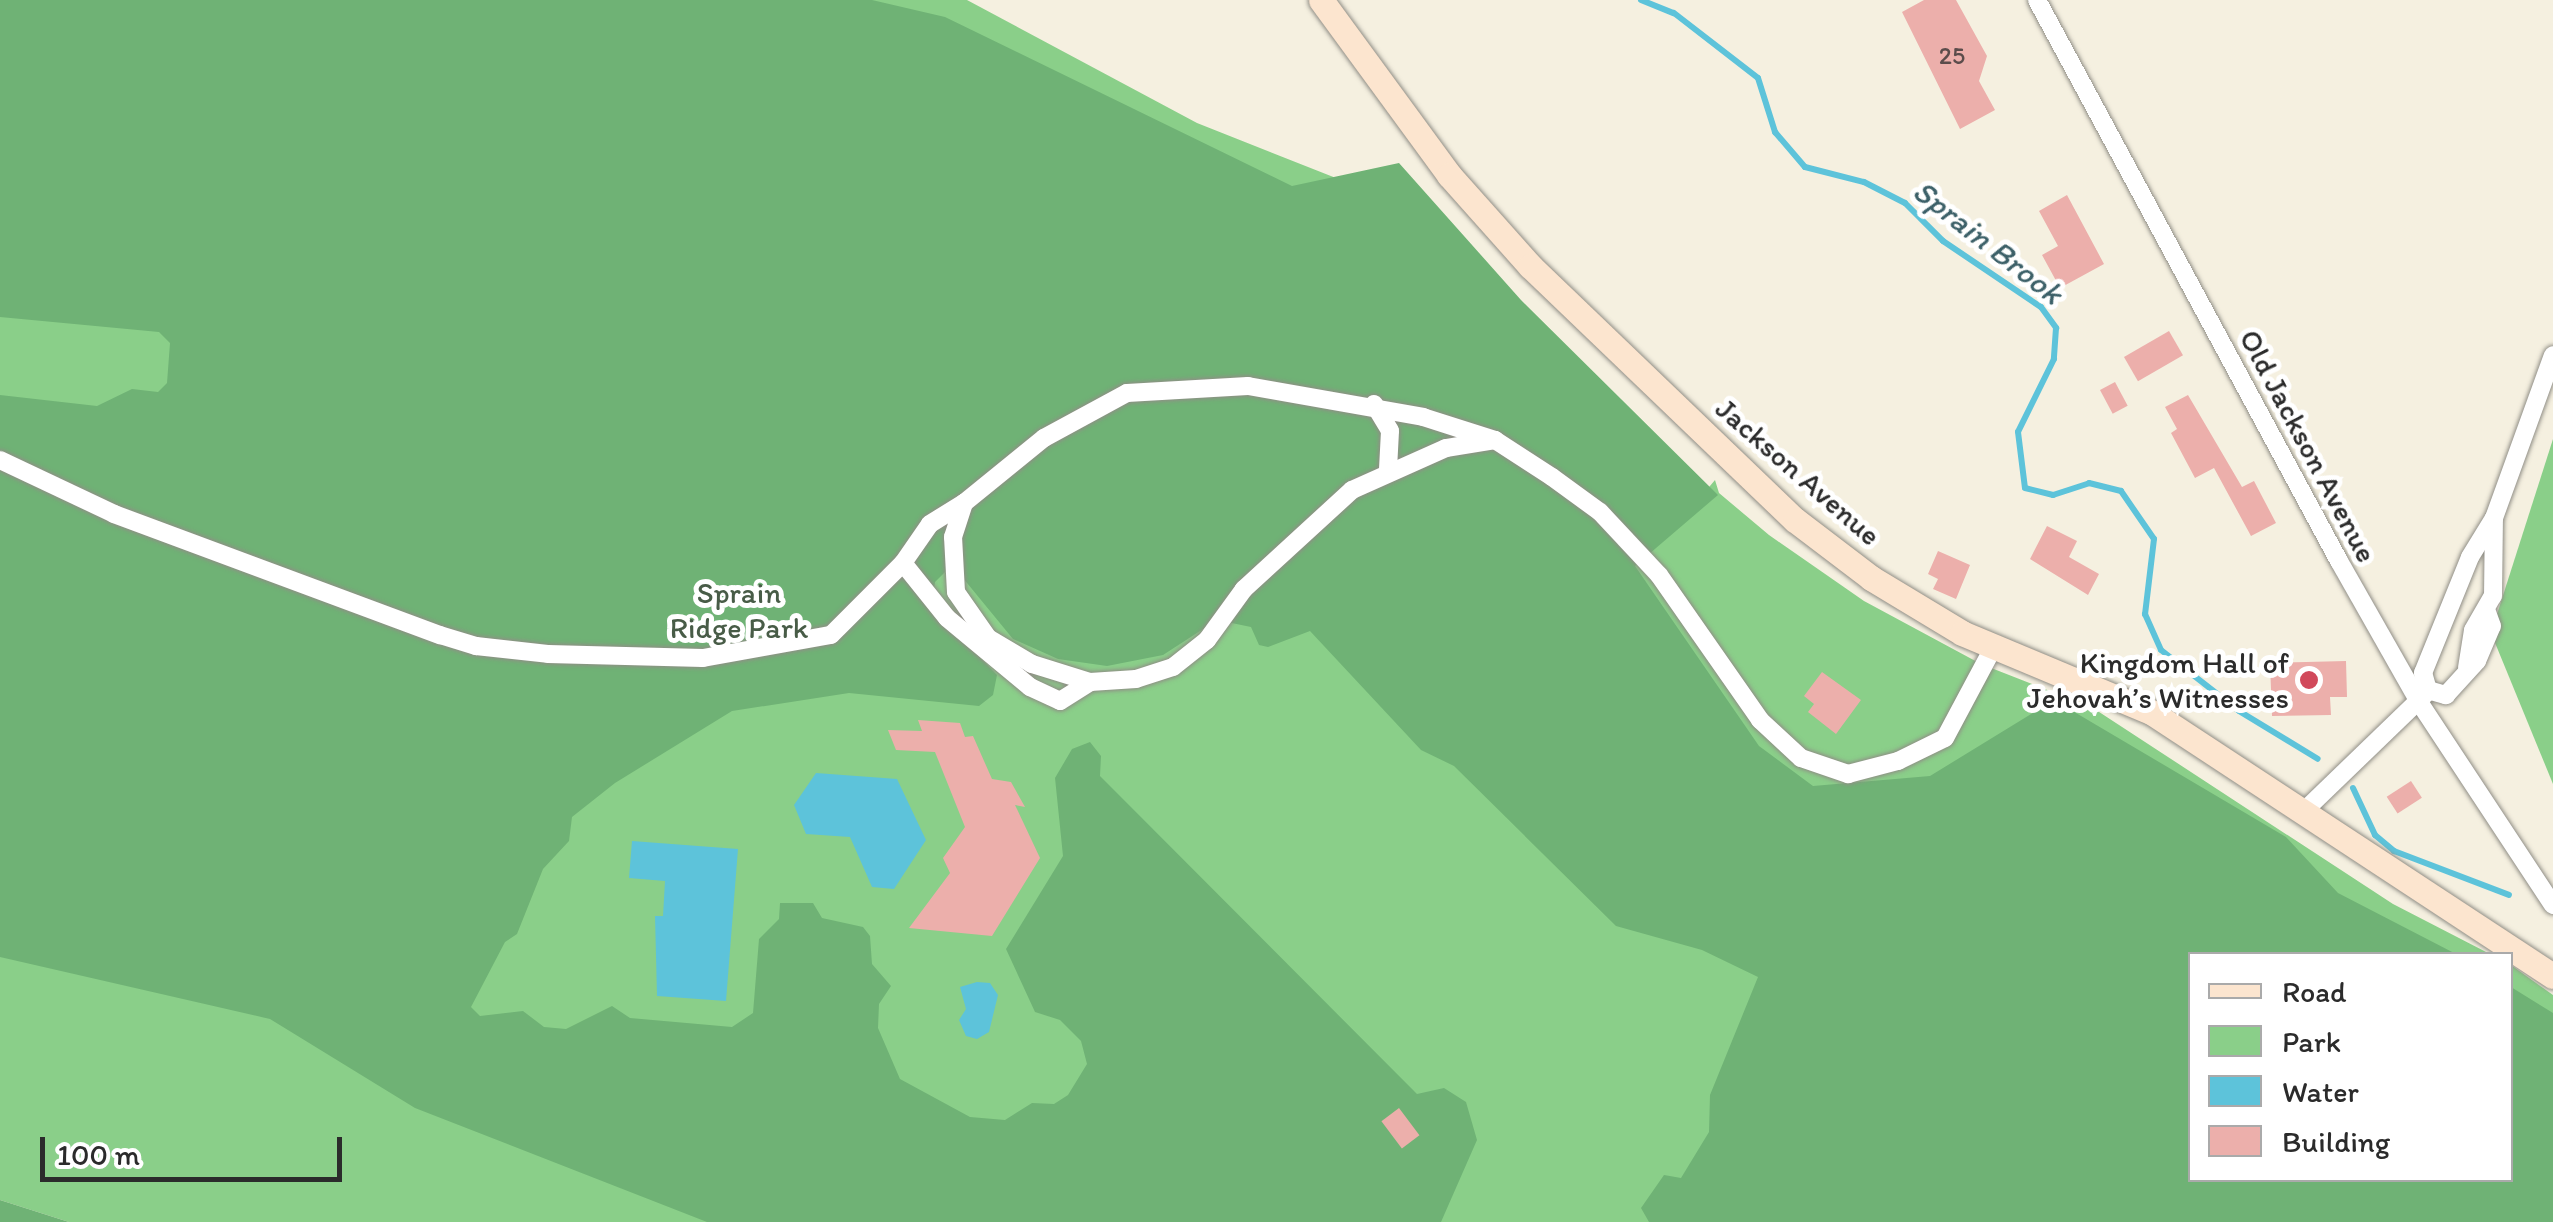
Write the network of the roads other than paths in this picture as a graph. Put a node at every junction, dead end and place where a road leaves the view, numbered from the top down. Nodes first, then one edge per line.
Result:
1 (1321, 0) edge
2 (2036, 0) edge
3 (2553, 355) edge
4 (1374, 404) junction
5 (1495, 440) junction
6 (0, 460) edge
7 (1388, 470) junction
8 (964, 503) junction
9 (2494, 518) junction
10 (903, 563) junction
11 (2453, 601) junction
12 (2487, 612) junction
13 (2436, 644) junction
14 (1993, 648) junction
15 (2465, 663) junction
16 (1090, 682) junction
17 (2424, 696) junction
18 (2303, 812) junction
19 (2553, 905) edge
20 (2553, 976) edge

1 - 14 main road, Jackson Avenue
2 - 17 street, Old Jackson Avenue
3 - 9 street
4 - 5 street
4 - 7 street
4 - 8 street
5 - 7 street
5 - 14 street
6 - 10 street
7 - 16 street
8 - 10 street
8 - 16 street
9 - 11 street
9 - 12 street
10 - 16 street
11 - 12 street
11 - 13 street
12 - 15 street
13 - 15 street
13 - 17 street
14 - 18 main road, Jackson Avenue
15 - 17 street
17 - 18 street
17 - 19 street, Old Jackson Avenue
18 - 20 main road, Jackson Avenue

